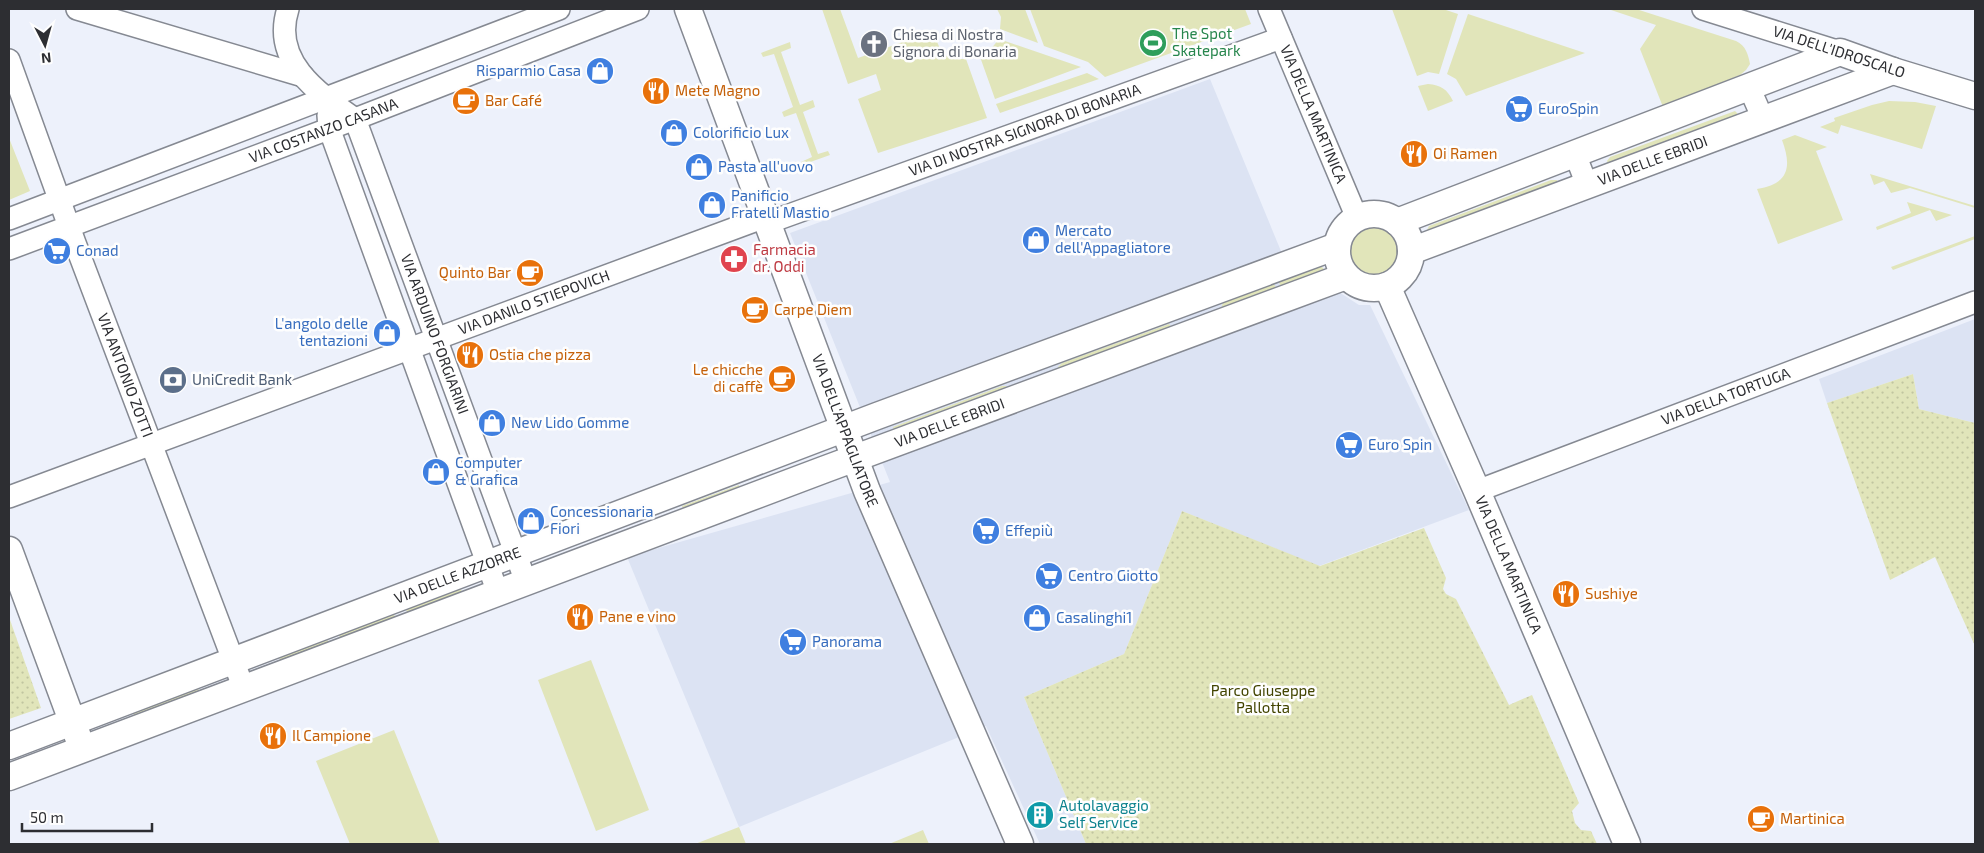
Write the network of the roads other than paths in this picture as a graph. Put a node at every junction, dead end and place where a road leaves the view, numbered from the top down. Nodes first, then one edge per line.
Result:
1 (77, 9) edge
2 (288, 9) edge
3 (558, 9) edge
4 (638, 9) edge
5 (688, 9) edge
6 (1269, 9) edge
7 (1702, 9) edge
8 (1281, 38) junction
9 (1840, 52) junction
10 (9, 60) edge
11 (1893, 71) junction
12 (303, 76) junction
13 (1749, 87) junction
14 (1975, 96) edge
15 (325, 98) junction
16 (355, 119) junction
17 (1763, 119) junction
18 (329, 128) junction
19 (1575, 154) junction
20 (1587, 185) junction
21 (59, 201) junction
22 (1357, 218) junction
23 (9, 220) edge
24 (766, 220) junction
25 (1397, 222) junction
26 (69, 226) junction
27 (1337, 246) junction
28 (9, 249) edge
29 (1411, 251) junction
30 (1346, 276) junction
31 (1387, 286) junction
32 (1194, 298) junction
33 (1975, 302) edge
34 (1205, 328) junction
35 (436, 338) junction
36 (409, 348) junction
37 (1033, 358) junction
38 (1045, 388) junction
39 (844, 430) junction
40 (152, 445) junction
41 (854, 459) junction
42 (1477, 491) junction
43 (18, 494) edge
44 (9, 550) edge
45 (515, 554) junction
46 (486, 565) junction
47 (526, 582) junction
48 (498, 593) junction
49 (233, 660) junction
50 (244, 689) junction
51 (72, 722) junction
52 (9, 746) edge
53 (83, 749) junction
54 (9, 777) edge
55 (1020, 844) edge
56 (1627, 844) edge

1 - 12 street
2 - 12 street
3 - 15 street, VIA COSTANZO CASANA
4 - 16 street, VIA COSTANZO CASANA
5 - 24 street, VIA DELL'APPAGLIATORE
6 - 8 street, VIA DELLA MARTINICA
7 - 9 street, VIA DELL'IDROSCALO
8 - 22 street, VIA DELLA MARTINICA
8 - 24 street, VIA DI NOSTRA SIGNORA DI BONARIA
9 - 11 street, VIA DELL'IDROSCALO
9 - 13 street
10 - 21 street, VIA ANTONIO ZOTTI
11 - 14 street, VIA DELL'IDROSCALO
11 - 17 street, VIA DELLE EBRIDI
12 - 15 street
13 - 17 street
13 - 19 street
15 - 16 street
15 - 18 street, VIA ARDUINO FORGIARINI
15 - 21 street, VIA COSTANZO CASANA
16 - 18 street, VIA COSTANZO CASANA
16 - 35 street, VIA ARDUINO FORGIARINI
17 - 20 street, VIA DELLE EBRIDI
18 - 26 street, VIA COSTANZO CASANA
18 - 36 street, VIA ARDUINO FORGIARINI
19 - 20 street
19 - 25 street
20 - 29 street, VIA DELLE EBRIDI
21 - 23 street, VIA COSTANZO CASANA
21 - 26 street, VIA ANTONIO ZOTTI
22 - 25 street
22 - 27 street
24 - 35 street, VIA DANILO STIEPOVICH
24 - 39 street, VIA DELL'APPAGLIATORE
25 - 29 street
26 - 28 street, VIA COSTANZO CASANA
26 - 40 street, VIA ANTONIO ZOTTI
27 - 30 street
27 - 32 street
29 - 31 street
30 - 31 street
30 - 34 street, VIA DELLE EBRIDI
31 - 42 street, VIA DELLA MARTINICA
32 - 34 street
32 - 37 street
33 - 42 street, VIA DELLA TORTUGA
34 - 38 street, VIA DELLE EBRIDI
35 - 36 street, VIA DANILO STIEPOVICH
35 - 45 street, VIA ARDUINO FORGIARINI
36 - 40 street, VIA DANILO STIEPOVICH
36 - 46 street, VIA ARDUINO FORGIARINI
37 - 38 street
37 - 39 street
38 - 41 street, VIA DELLE EBRIDI
39 - 41 street, VIA DELL'APPAGLIATORE
39 - 45 street, VIA DELLE AZZORRE
40 - 43 street, VIA DANILO STIEPOVICH
40 - 49 street, VIA ANTONIO ZOTTI
41 - 47 street, VIA DELLE AZZORRE
41 - 55 street, VIA DELL'APPAGLIATORE
42 - 56 street, VIA DELLA MARTINICA
44 - 51 street
45 - 46 street, VIA DELLE AZZORRE
45 - 47 street, VIA ARDUINO FORGIARINI
46 - 48 street, VIA ARDUINO FORGIARINI
46 - 49 street, VIA DELLE AZZORRE
47 - 48 street, VIA DELLE AZZORRE
48 - 50 street, VIA DELLE AZZORRE
49 - 50 street, VIA ANTONIO ZOTTI
49 - 51 street, VIA DELLE AZZORRE
50 - 53 street, VIA DELLE AZZORRE
51 - 52 street, VIA DELLE AZZORRE
51 - 53 street
53 - 54 street, VIA DELLE AZZORRE

